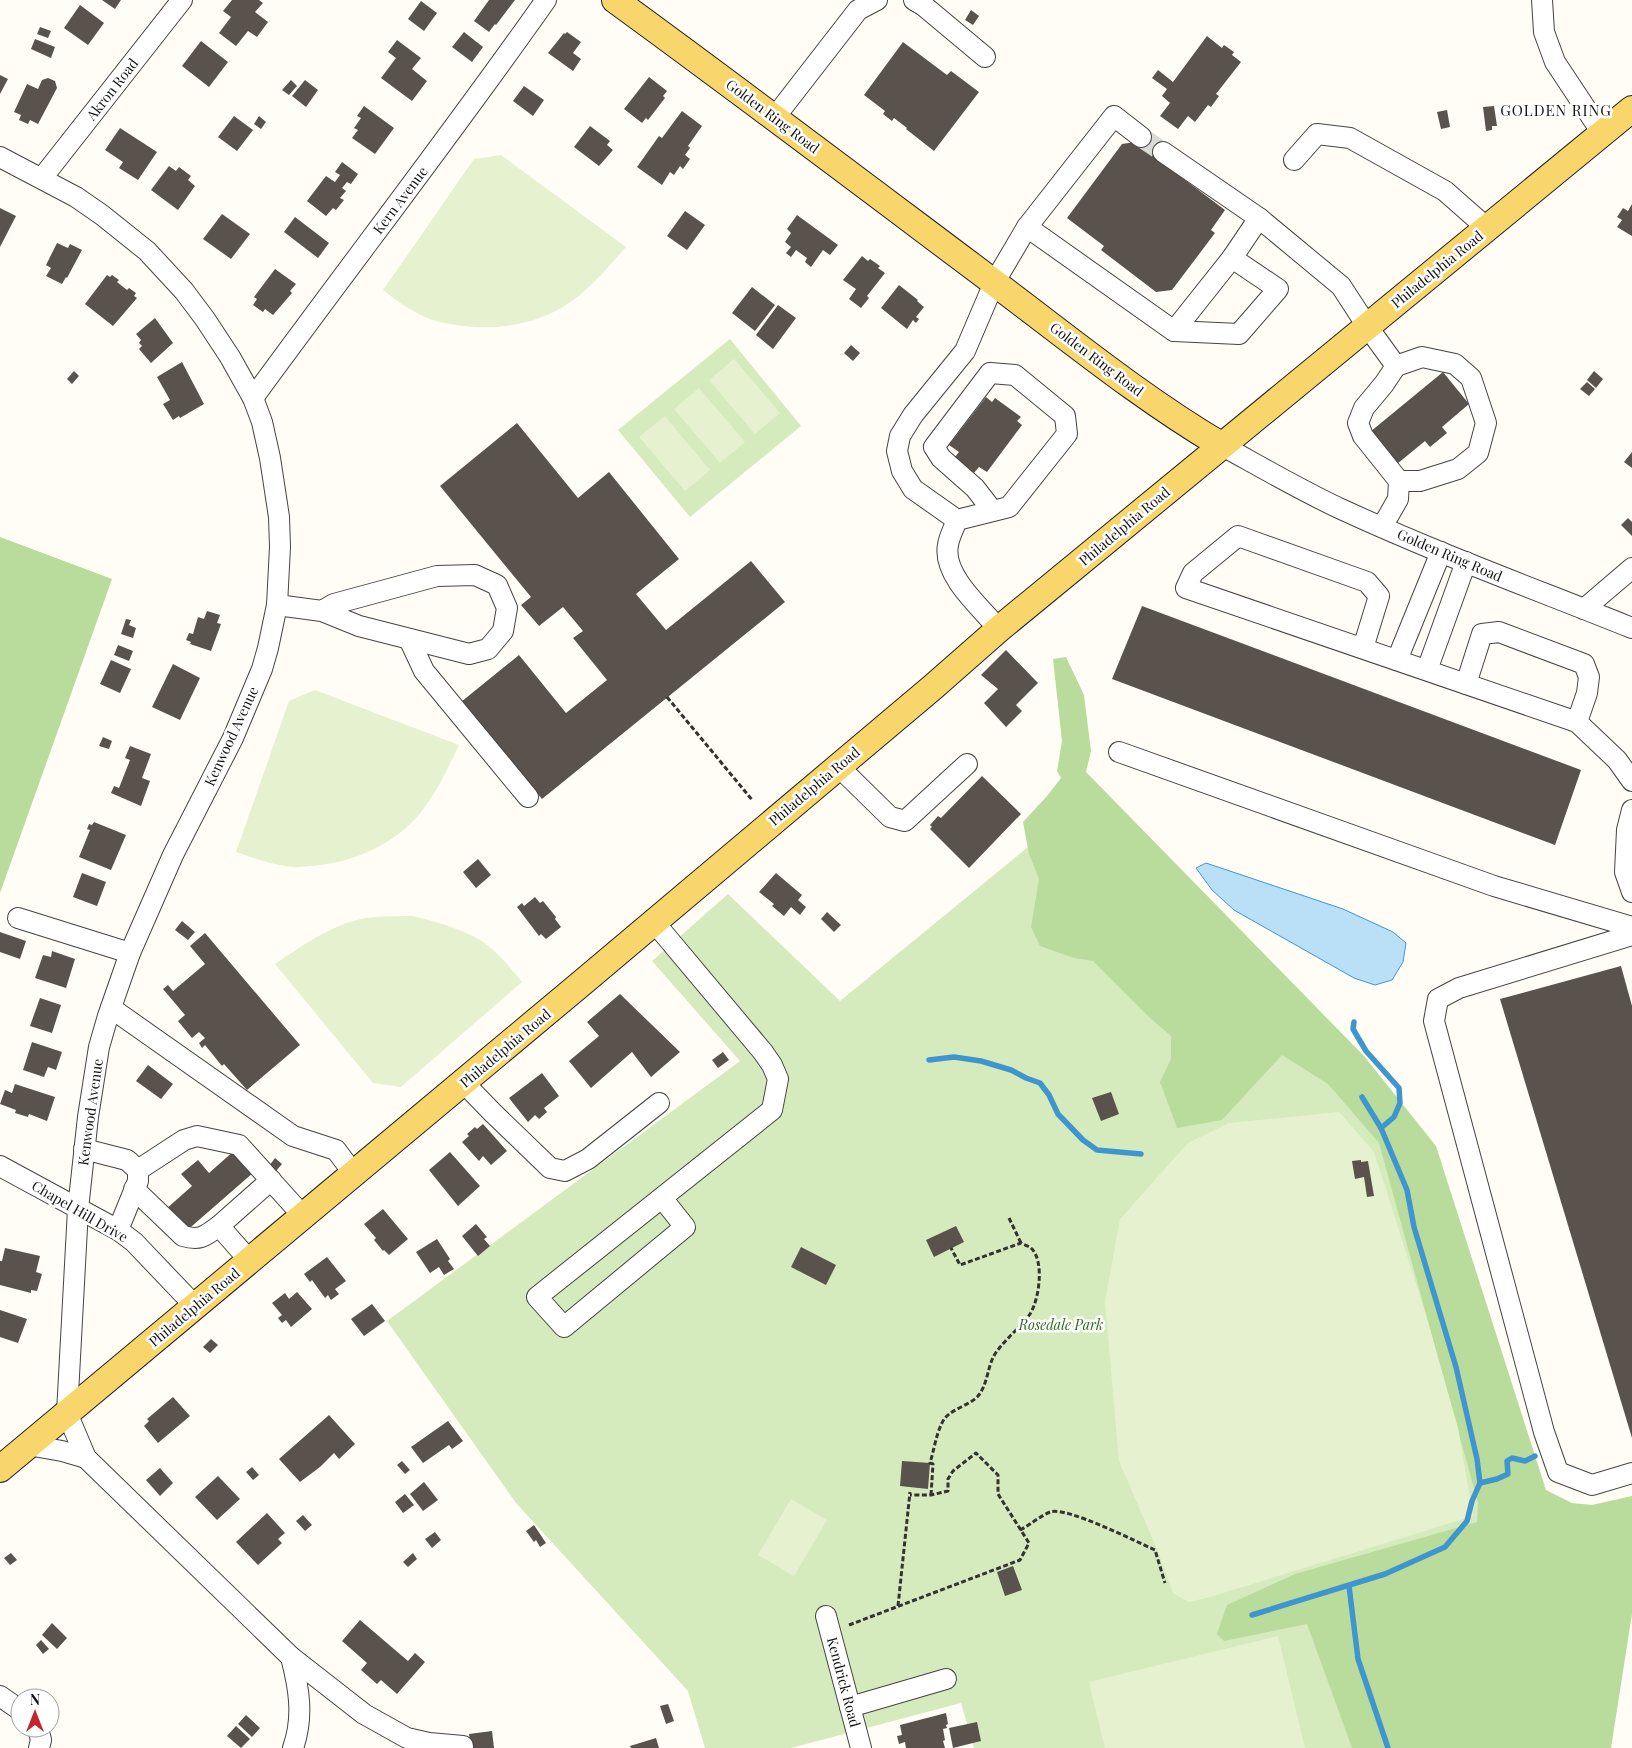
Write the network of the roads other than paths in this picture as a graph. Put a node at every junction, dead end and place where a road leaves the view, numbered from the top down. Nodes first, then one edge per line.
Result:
1 (182, 0) edge
2 (546, 0) edge
3 (615, 0) edge
4 (877, 0) edge
5 (914, 0) edge
6 (1542, 0) edge
7 (985, 57) dead end
8 (1632, 109) edge
9 (775, 117) junction
10 (1602, 133) junction
11 (1141, 137) tunnel mouth
12 (1162, 152) tunnel mouth
13 (0, 157) edge
14 (1294, 160) dead end
15 (42, 178) junction
16 (1259, 218) junction
17 (1027, 227) junction
18 (1487, 228) junction
19 (1232, 258) junction
20 (994, 283) junction
21 (1367, 326) junction
22 (1174, 331) junction
23 (1396, 366) junction
24 (253, 398) junction
25 (1221, 446) junction
26 (1399, 481) junction
27 (992, 510) junction
28 (957, 520) junction
29 (1382, 527) junction
30 (1441, 552) junction
31 (1466, 562) junction
32 (1632, 568) edge
33 (277, 605) junction
34 (1584, 609) junction
35 (322, 612) junction
36 (1632, 628) edge
37 (999, 629) junction
38 (409, 639) junction
39 (1363, 648) junction
40 (1397, 660) junction
41 (1428, 670) junction
42 (1466, 684) junction
43 (1577, 722) junction
44 (1118, 752) dead end
45 (967, 764) dead end
46 (838, 766) junction
47 (1632, 781) edge
48 (528, 797) dead end
49 (1632, 810) edge
50 (1632, 892) edge
51 (18, 918) dead end
52 (654, 922) junction
53 (1632, 927) edge
54 (1632, 935) edge
55 (130, 953) junction
56 (111, 1008) junction
57 (463, 1082) junction
58 (659, 1103) dead end
59 (84, 1148) junction
60 (0, 1166) edge
61 (354, 1174) junction
62 (136, 1179) junction
63 (271, 1180) junction
64 (662, 1198) junction
65 (78, 1209) junction
66 (304, 1216) junction
67 (219, 1226) junction
68 (118, 1230) junction
69 (250, 1261) junction
70 (195, 1306) junction
71 (67, 1413) junction
72 (28, 1445) junction
73 (86, 1458) junction
74 (0, 1469) edge
75 (1632, 1473) edge
76 (828, 1624) road end
77 (291, 1657) junction
78 (946, 1679) dead end
79 (850, 1707) junction
80 (463, 1746) dead end
81 (293, 1748) edge
82 (861, 1748) edge

1 - 15 street, Akron Road
2 - 24 street, Kern Avenue
3 - 9 main road, Golden Ring Road
4 - 9 street
5 - 7 street
6 - 10 street
8 - 10 main road, Philadelphia Road
9 - 20 main road, Golden Ring Road
10 - 18 main road, Philadelphia Road
11 - 17 street
12 - 16 street
13 - 15 street, Kenwood Avenue
14 - 18 street
15 - 24 street, Kenwood Avenue
16 - 19 street
16 - 21 street
17 - 20 street
17 - 22 street
18 - 21 main road, Philadelphia Road
19 - 22 street
19 - 22 street
20 - 25 main road, Golden Ring Road
20 - 28 street
21 - 23 street
21 - 25 main road, Philadelphia Road
23 - 26 street
23 - 26 street
24 - 33 street, Kenwood Avenue
25 - 29 street, Golden Ring Road
25 - 37 main road, Philadelphia Road
26 - 29 street
27 - 27 street
27 - 28 street
28 - 37 street
29 - 30 street, Golden Ring Road
30 - 31 street, Golden Ring Road
30 - 40 street
31 - 34 street, Golden Ring Road
31 - 41 street
32 - 34 street
33 - 35 street
33 - 55 street, Kenwood Avenue
34 - 36 street, Golden Ring Road
35 - 38 street
35 - 38 street
37 - 46 main road, Philadelphia Road
38 - 48 street
39 - 39 street
39 - 40 street
40 - 41 street
41 - 42 street
42 - 43 street
42 - 43 street
43 - 47 street
44 - 53 street
45 - 46 street
46 - 52 main road, Philadelphia Road
49 - 50 street
51 - 55 street
52 - 57 main road, Philadelphia Road
52 - 64 street
54 - 75 street
55 - 56 street, Kenwood Avenue
56 - 59 street, Kenwood Avenue
56 - 61 street
57 - 58 street
57 - 61 main road, Philadelphia Road
59 - 62 street
59 - 65 street, Kenwood Avenue
60 - 65 street, Chapel Hill Drive
61 - 66 main road, Philadelphia Road
62 - 63 street
62 - 67 street
62 - 68 street
63 - 66 street
63 - 67 street
64 - 64 street
65 - 68 street, Chapel Hill Drive
65 - 71 street, Kenwood Avenue
66 - 69 main road, Philadelphia Road
67 - 69 street
68 - 70 street, Chapel Hill Drive
69 - 70 main road, Philadelphia Road
70 - 71 main road, Philadelphia Road
71 - 72 main road, Philadelphia Road
71 - 73 street
72 - 73 street
72 - 74 main road, Philadelphia Road
73 - 77 street
76 - 79 street, Kendrick Road
77 - 80 street
77 - 81 street
78 - 79 street
79 - 82 street, Kendrick Road

